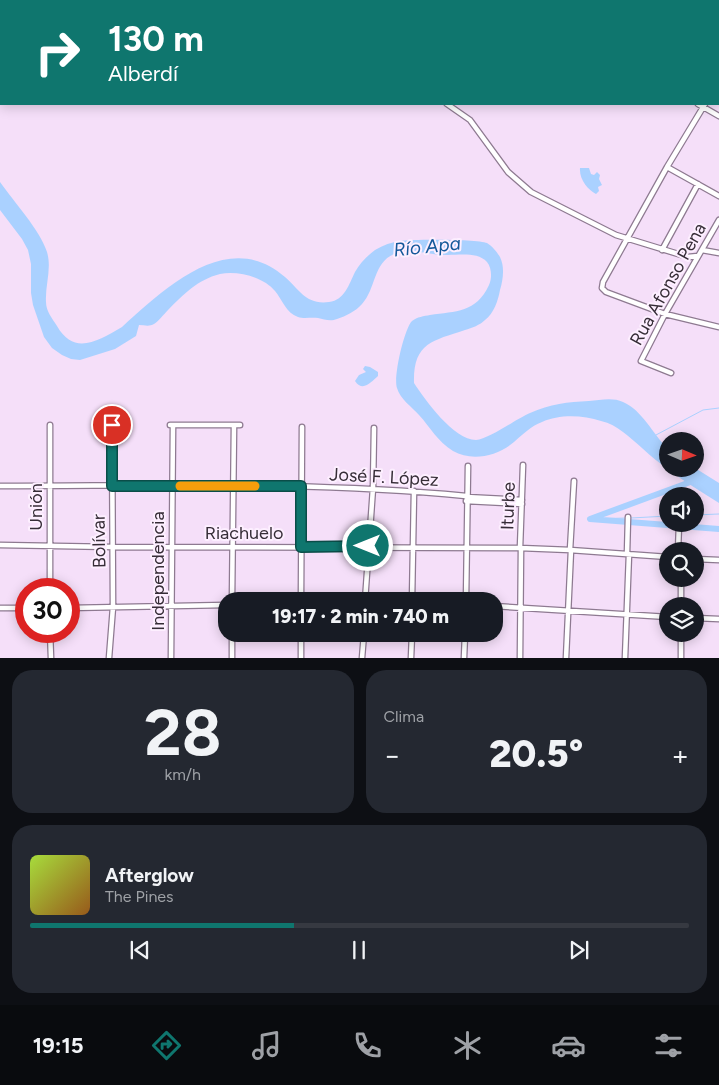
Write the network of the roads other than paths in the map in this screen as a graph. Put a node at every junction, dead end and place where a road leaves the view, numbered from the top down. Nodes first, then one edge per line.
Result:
1 (448, 105) edge
2 (704, 105) edge
3 (719, 116) edge
4 (667, 167) junction
5 (698, 184) junction
6 (719, 196) edge
7 (719, 220) edge
8 (626, 239) junction
9 (662, 250) junction
10 (702, 250) junction
11 (719, 253) edge
12 (698, 256) junction
13 (665, 314) junction
14 (719, 326) edge
15 (671, 374) dead end
16 (50, 425) dead end
17 (112, 425) dead end
18 (302, 427) dead end
19 (374, 428) dead end
20 (468, 466) dead end
21 (523, 466) dead end
22 (574, 481) dead end
23 (0, 486) edge
24 (49, 486) junction
25 (112, 486) junction
26 (172, 486) junction
27 (233, 486) junction
28 (301, 486) junction
29 (373, 488) junction
30 (414, 491) junction
31 (466, 498) junction
32 (522, 502) junction
33 (628, 518) dead end
34 (0, 545) edge
35 (50, 545) junction
36 (232, 546) junction
37 (368, 546) junction
38 (413, 546) junction
39 (113, 547) junction
40 (173, 547) junction
41 (301, 547) junction
42 (466, 547) junction
43 (520, 548) junction
44 (570, 550) junction
45 (628, 554) junction
46 (659, 556) edge
47 (704, 559) edge
48 (719, 560) edge
49 (50, 578) edge
50 (232, 592) edge
51 (301, 592) edge
52 (366, 592) edge
53 (412, 592) edge
54 (466, 592) edge
55 (218, 605) edge
56 (172, 606) junction
57 (114, 607) junction
58 (503, 607) edge
59 (0, 608) edge
60 (15, 608) edge
61 (80, 608) edge
62 (520, 608) junction
63 (568, 610) junction
64 (627, 614) junction
65 (659, 616) edge
66 (704, 618) edge
67 (719, 619) edge
68 (232, 642) edge
69 (301, 642) edge
70 (363, 642) edge
71 (412, 642) edge
72 (465, 642) edge
73 (681, 642) edge
74 (50, 643) edge
75 (51, 658) edge
76 (109, 658) edge
77 (172, 658) edge
78 (232, 658) edge
79 (301, 658) edge
80 (362, 658) edge
81 (411, 658) edge
82 (464, 658) edge
83 (520, 658) edge
84 (566, 658) edge
85 (625, 658) edge
86 (680, 658) edge

1 - 8 street
2 - 3 street
2 - 4 street
4 - 5 street
4 - 8 street
5 - 6 street
5 - 9 street
7 - 10 street, Rua Afonso Pena
8 - 9 street
8 - 13 street
9 - 12 street
10 - 11 street
10 - 12 street, Rua Afonso Pena
12 - 13 street, Rua Afonso Pena
13 - 14 street
13 - 15 street, Rua Afonso Pena
16 - 24 street, Unión
17 - 25 street, Bolívar
18 - 28 street
19 - 29 street
20 - 31 street
21 - 32 street, Iturbe
22 - 44 street
23 - 24 street, José F. López
24 - 25 street, José F. López
24 - 35 street, Unión
25 - 26 street, José F. López
25 - 39 street, Bolívar
26 - 27 street, José F. López
26 - 27 street, Independencia
26 - 40 street, Independencia
27 - 28 street, José F. López
27 - 36 street
28 - 29 street, José F. López
28 - 41 street
29 - 30 street, José F. López
29 - 37 street
30 - 31 street, José F. López
30 - 38 street
31 - 32 street, José F. López
31 - 42 street
32 - 43 street, Iturbe
33 - 45 street
34 - 35 street, Riachuelo
35 - 39 street, Riachuelo
35 - 49 street, Unión
36 - 40 street, Riachuelo
36 - 41 street, Riachuelo
36 - 50 street
37 - 38 street, Riachuelo
37 - 41 street, Riachuelo
37 - 52 street
38 - 42 street, Riachuelo
38 - 53 street
39 - 40 street, Riachuelo
39 - 57 street, Bolívar
40 - 56 street, Independencia
41 - 51 street
42 - 43 street, Riachuelo
42 - 54 street
43 - 44 street, Riachuelo
43 - 62 street, Iturbe
44 - 45 street, Riachuelo
44 - 63 street
45 - 46 street, Riachuelo
45 - 64 street
47 - 48 street
55 - 56 street
56 - 57 street
56 - 77 street, Independencia
57 - 61 street
57 - 76 street, Bolívar
58 - 62 street
59 - 60 street
62 - 63 street
62 - 83 street, Iturbe
63 - 64 street
63 - 84 street
64 - 65 street
64 - 85 street
66 - 67 street
68 - 78 street
69 - 79 street
70 - 80 street
71 - 81 street
72 - 82 street
73 - 86 street
74 - 75 street

